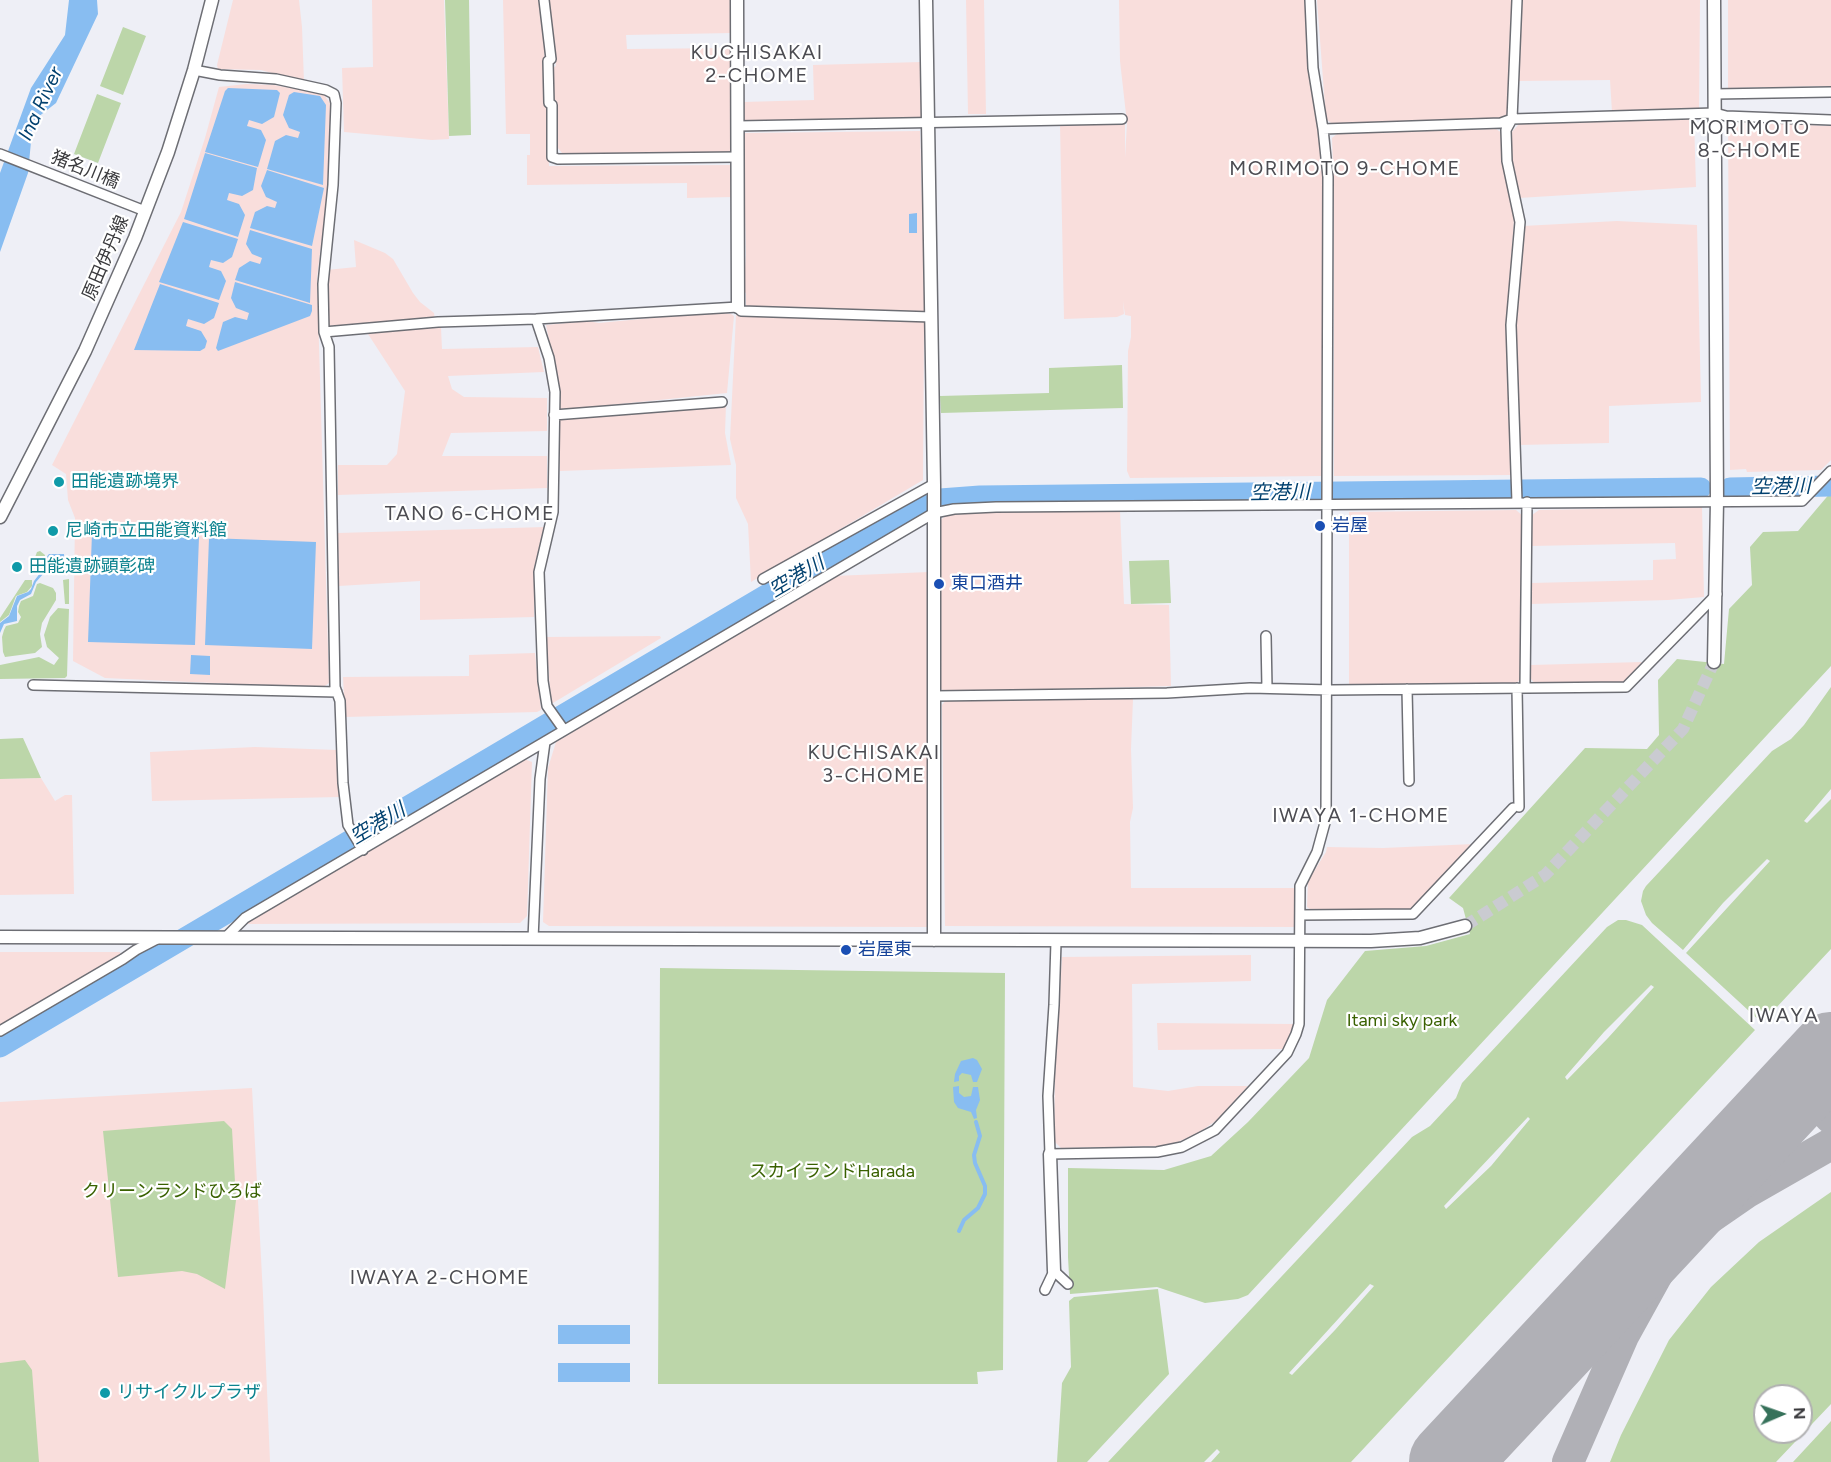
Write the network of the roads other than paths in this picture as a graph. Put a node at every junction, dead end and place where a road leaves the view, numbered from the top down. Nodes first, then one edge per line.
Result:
1 (212, 0) edge
2 (544, 0) edge
3 (737, 0) edge
4 (926, 0) edge
5 (1310, 0) edge
6 (1517, 0) edge
7 (1714, 0) edge
8 (194, 70) junction
9 (1831, 92) edge
10 (1715, 94) junction
11 (1715, 113) junction
12 (1122, 118) dead end
13 (1512, 119) junction
14 (1831, 120) edge
15 (928, 121) junction
16 (738, 126) junction
17 (1323, 129) junction
18 (0, 154) edge
19 (738, 157) junction
20 (145, 212) junction
21 (738, 307) junction
22 (932, 317) junction
23 (536, 319) junction
24 (324, 332) junction
25 (722, 402) dead end
26 (554, 415) junction
27 (1830, 473) edge
28 (934, 488) junction
29 (1520, 500) junction
30 (1327, 501) junction
31 (1717, 501) junction
32 (934, 509) junction
33 (0, 517) edge
34 (763, 579) dead end
35 (1717, 594) junction
36 (1266, 636) dead end
37 (1714, 662) tunnel mouth
38 (33, 685) dead end
39 (1267, 688) junction
40 (1521, 688) junction
41 (1327, 689) junction
42 (1407, 689) junction
43 (337, 692) junction
44 (934, 696) junction
45 (562, 728) junction
46 (545, 742) junction
47 (1409, 781) dead end
48 (362, 848) junction
49 (1300, 915) junction
50 (1465, 926) tunnel mouth
51 (0, 937) edge
52 (159, 938) junction
53 (220, 938) junction
54 (533, 939) junction
55 (934, 940) junction
56 (1056, 942) junction
57 (1300, 942) junction
58 (0, 1031) edge
59 (1050, 1154) junction
60 (1054, 1271) junction
61 (1068, 1284) dead end
62 (1045, 1290) dead end

1 - 8 street, 原田伊丹線
2 - 19 street
3 - 16 street
4 - 15 street
5 - 17 street
6 - 13 street
7 - 10 street
8 - 20 street, 原田伊丹線
8 - 24 street
9 - 10 street
10 - 11 street
11 - 13 street
11 - 14 street
11 - 31 street
12 - 15 street
13 - 17 street
13 - 29 street
15 - 16 street
15 - 22 street
16 - 19 street
17 - 30 street
18 - 20 street, 猪名川橋
19 - 21 street
20 - 33 street, 原田伊丹線
21 - 22 street
21 - 23 street
22 - 28 street
23 - 24 street
23 - 26 street
24 - 43 street
25 - 26 street
26 - 45 street
27 - 31 street
28 - 32 street
28 - 34 street
29 - 30 street
29 - 31 street
29 - 40 street
30 - 32 street
30 - 41 street
31 - 35 street
32 - 44 street
32 - 45 street
35 - 37 street
35 - 40 street
36 - 39 street
38 - 43 street
39 - 41 street
39 - 44 street
40 - 42 street
40 - 49 street
41 - 42 street
41 - 49 street
42 - 47 street
43 - 48 street
44 - 55 street
45 - 46 street
46 - 48 street
46 - 54 street
48 - 53 street
49 - 57 street
50 - 57 street
51 - 52 street
52 - 53 street
52 - 58 street
53 - 54 street
54 - 55 street
55 - 56 street
56 - 57 street
56 - 59 street
57 - 59 street
59 - 60 street
60 - 61 street
60 - 62 street

